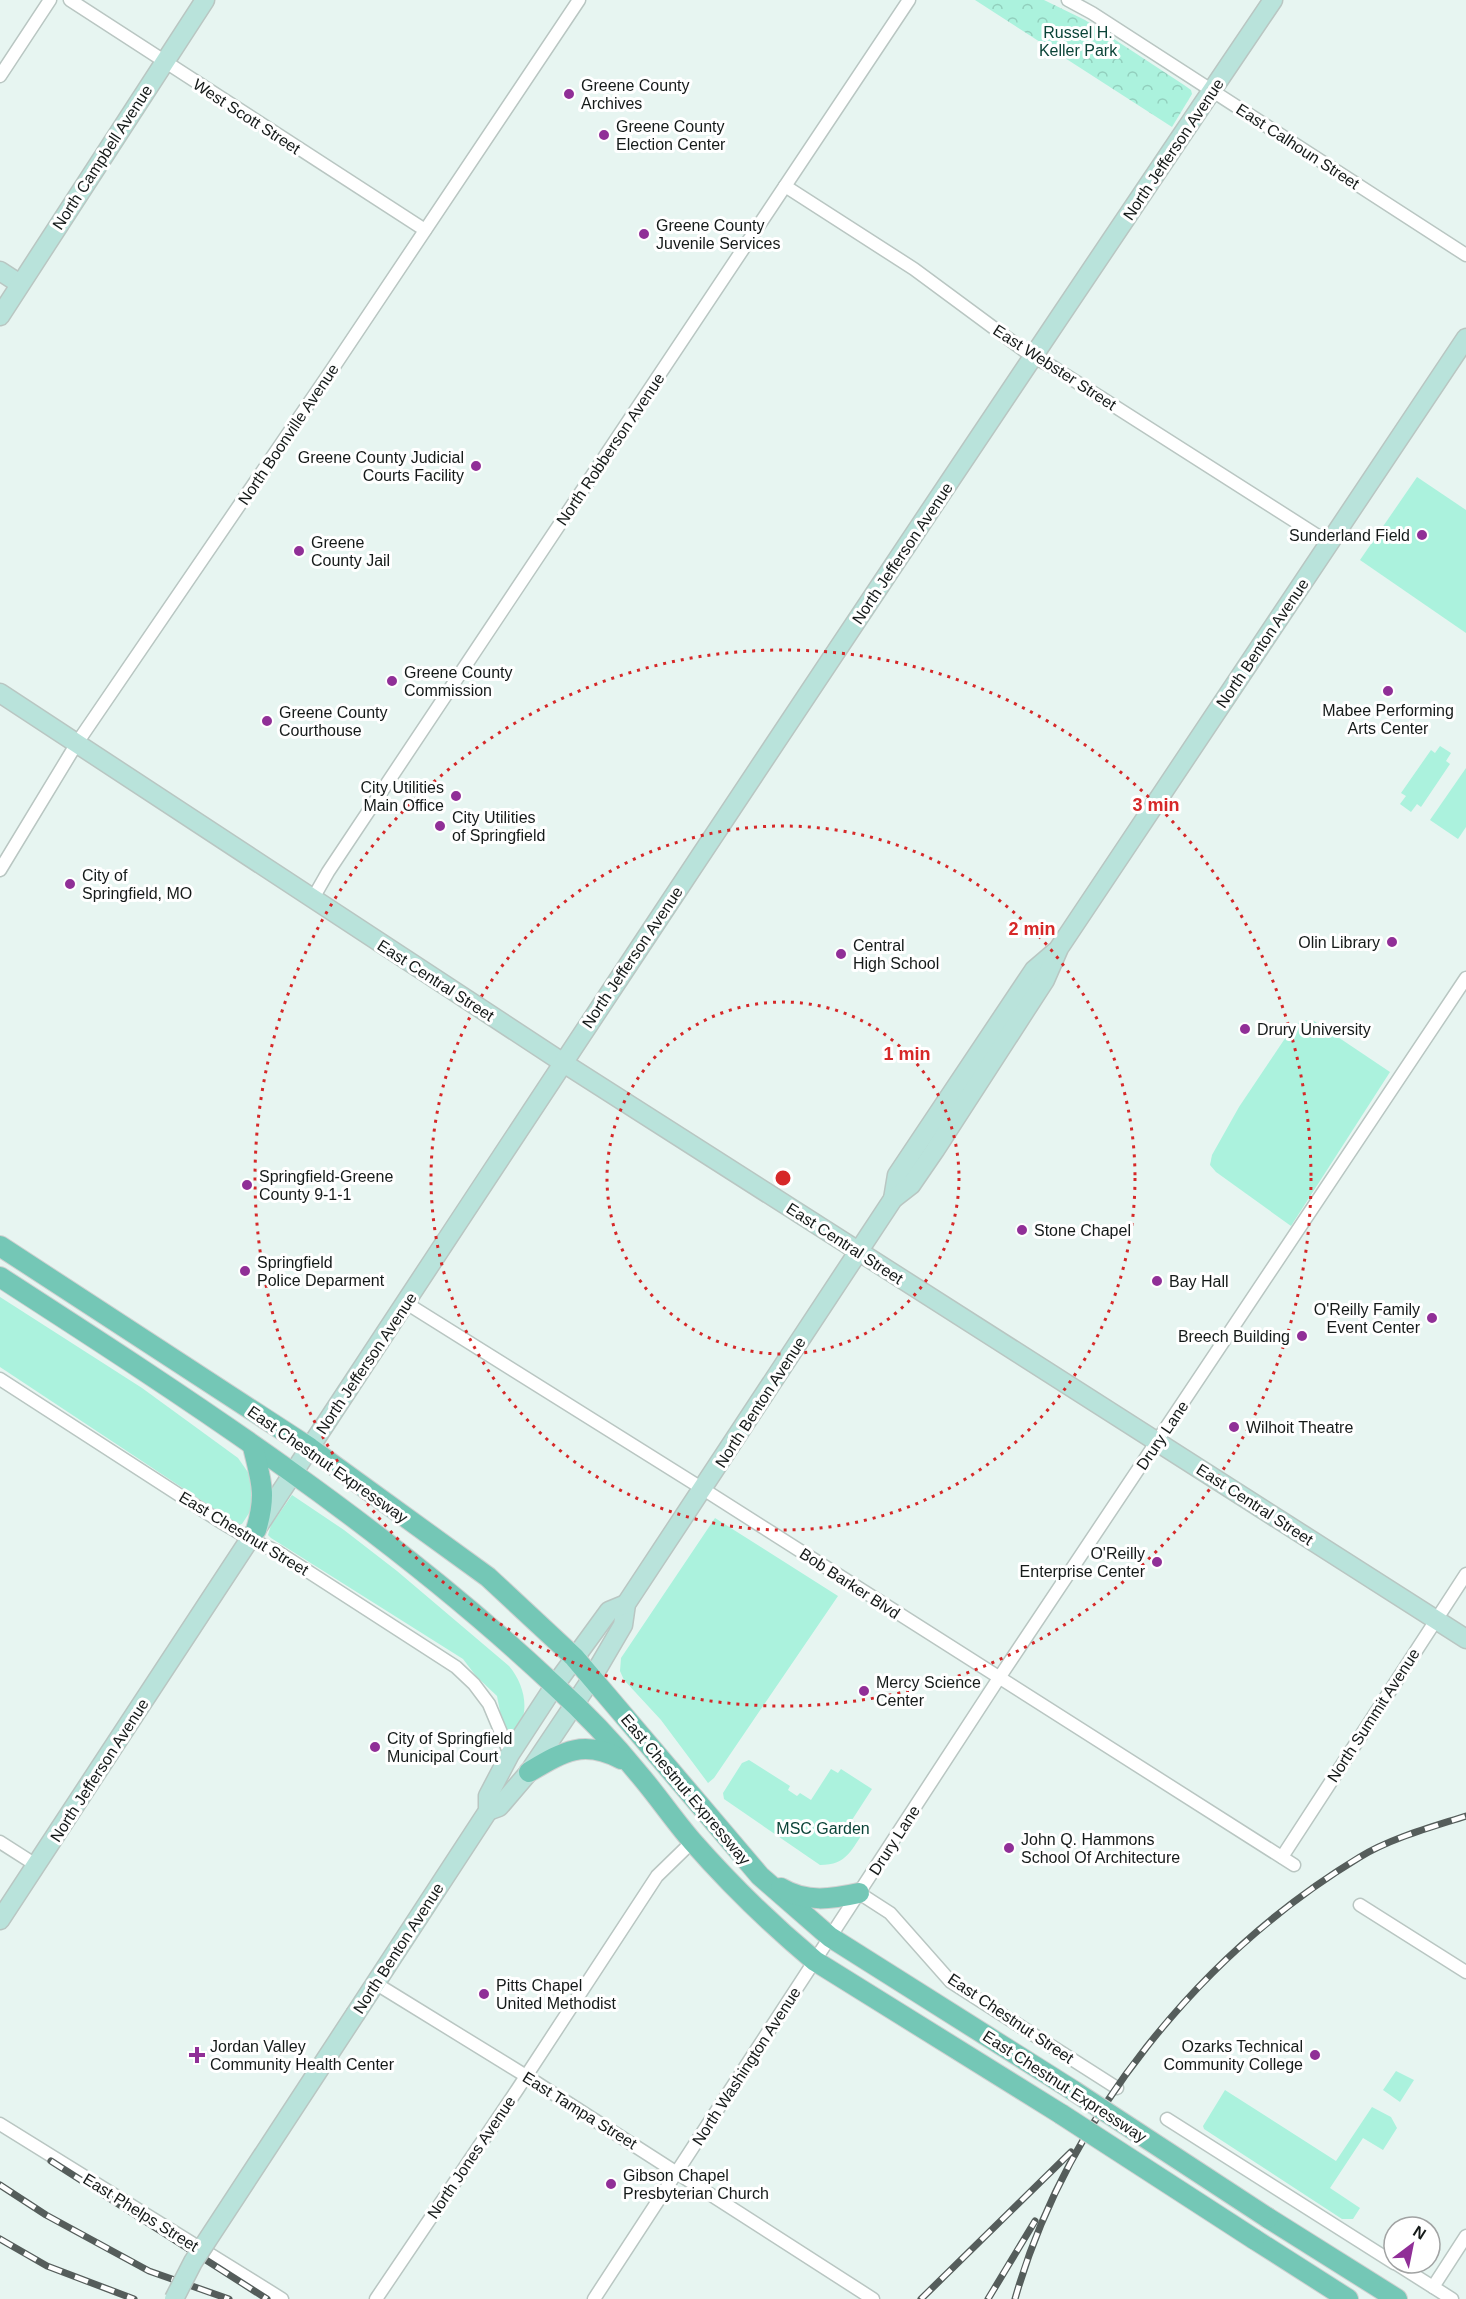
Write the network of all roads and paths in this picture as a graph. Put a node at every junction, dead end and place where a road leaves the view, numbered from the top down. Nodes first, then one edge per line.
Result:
1 (50, 0) edge
2 (70, 0) edge
3 (205, 0) edge
4 (578, 0) edge
5 (909, 0) edge
6 (1068, 0) edge
7 (1273, 0) edge
8 (164, 60) junction
9 (0, 76) edge
10 (1211, 90) junction
11 (785, 186) junction
12 (425, 230) junction
13 (1466, 255) edge
14 (0, 271) edge
15 (20, 284) junction
16 (0, 316) edge
17 (1466, 338) edge
18 (1033, 357) junction
19 (1329, 543) junction
20 (0, 693) edge
21 (77, 743) junction
22 (0, 870) edge
23 (312, 900) junction
24 (1466, 978) edge
25 (562, 1062) junction
26 (0, 1246) edge
27 (858, 1252) junction
28 (0, 1277) edge
29 (406, 1303) junction
30 (0, 1379) edge
31 (1158, 1442) junction
32 (253, 1447) junction
33 (310, 1448) junction
34 (293, 1474) junction
35 (704, 1489) junction
36 (253, 1534) junction
37 (1466, 1574) edge
38 (626, 1604) junction
39 (1436, 1620) junction
40 (1466, 1639) edge
41 (574, 1657) junction
42 (592, 1678) junction
43 (999, 1678) junction
44 (555, 1685) junction
45 (573, 1705) junction
46 (510, 1755) junction
47 (630, 1764) junction
48 (529, 1772) junction
49 (488, 1811) junction
50 (693, 1841) junction
51 (0, 1842) edge
52 (1282, 1857) junction
53 (1294, 1864) dead end
54 (36, 1865) junction
55 (760, 1876) junction
56 (859, 1893) junction
57 (1360, 1905) dead end
58 (0, 1920) edge
59 (830, 1937) junction
60 (814, 1961) junction
61 (1466, 1972) edge
62 (375, 1983) junction
63 (526, 2076) junction
64 (1117, 2088) dead end
65 (1167, 2119) dead end
66 (0, 2124) edge
67 (676, 2171) junction
68 (1466, 2236) edge
69 (1382, 2255) edge
70 (1414, 2275) edge
71 (1433, 2287) junction
72 (174, 2299) edge
73 (282, 2299) edge
74 (376, 2299) edge
75 (594, 2299) edge
76 (873, 2299) edge
77 (1348, 2299) edge
78 (1397, 2299) edge
79 (1452, 2299) edge

1 - 9 street
2 - 8 street, West Scott Street
3 - 8 main road, North Campbell Avenue
4 - 12 street, North Boonville Avenue
5 - 11 street, North Robberson Avenue
6 - 10 street, East Calhoun Street
7 - 10 main road, North Jefferson Avenue
8 - 12 street, West Scott Street
8 - 15 main road, North Campbell Avenue
10 - 13 street, East Calhoun Street
10 - 18 main road, North Jefferson Avenue
11 - 18 street, East Webster Street
11 - 23 street, North Robberson Avenue
12 - 21 street, North Boonville Avenue
14 - 15 main road
15 - 16 main road, North Campbell Avenue
17 - 19 main road, North Benton Avenue
18 - 19 street, East Webster Street
18 - 25 main road, North Jefferson Avenue
19 - 27 main road, North Benton Avenue
20 - 21 main road, East Central Street
21 - 22 street, North Boonville Avenue
21 - 23 main road, East Central Street
23 - 25 main road, East Central Street
24 - 31 street, Drury Lane
25 - 27 main road, East Central Street
25 - 29 main road, North Jefferson Avenue
26 - 33 main road, East Chestnut Expressway
27 - 31 main road, East Central Street
27 - 35 main road, North Benton Avenue
28 - 32 main road, East Chestnut Expressway
29 - 33 main road, North Jefferson Avenue
29 - 35 street, Bob Barker Blvd
30 - 36 street, East Chestnut Street
31 - 39 main road, East Central Street
31 - 43 street, Drury Lane
32 - 34 main road, East Chestnut Expressway
32 - 36 main road
33 - 34 main road, North Jefferson Avenue
33 - 41 main road, East Chestnut Expressway
34 - 36 main road, North Jefferson Avenue
34 - 44 main road, East Chestnut Expressway
35 - 38 main road, North Benton Avenue
35 - 43 street, Bob Barker Blvd
36 - 46 street, East Chestnut Street
36 - 54 main road, North Jefferson Avenue
37 - 39 street, North Summit Avenue
38 - 41 main road, North Benton Avenue
38 - 42 main road, North Benton Avenue
39 - 40 main road, East Central Street
39 - 52 street, North Summit Avenue
41 - 42 main road, East Chestnut Expressway
41 - 44 main road, North Benton Avenue
42 - 45 main road, North Benton Avenue
42 - 55 main road, East Chestnut Expressway
43 - 52 street, Bob Barker Blvd
43 - 56 street, Drury Lane
44 - 45 main road, East Chestnut Expressway
44 - 46 main road, North Benton Avenue
45 - 47 main road, East Chestnut Expressway
45 - 48 main road, North Benton Avenue
46 - 49 main road, North Benton Avenue
47 - 48 main road
47 - 50 main road, East Chestnut Expressway
48 - 49 main road, North Benton Avenue
49 - 62 main road, North Benton Avenue
50 - 60 main road, East Chestnut Expressway
50 - 63 street, North Jones Avenue
51 - 54 street
52 - 53 street, Bob Barker Blvd
54 - 58 main road, North Jefferson Avenue
55 - 56 main road
55 - 59 main road, East Chestnut Expressway
56 - 59 street, North Washington Avenue
56 - 64 street, East Chestnut Street
57 - 61 street
59 - 60 street, North Washington Avenue
59 - 78 main road, East Chestnut Expressway, bridge
60 - 67 street, North Washington Avenue
60 - 77 main road, East Chestnut Expressway, bridge
62 - 63 street, East Tampa Street
62 - 72 main road, North Benton Avenue, bridge
63 - 67 street, East Tampa Street
63 - 74 street, North Jones Avenue
65 - 69 street
66 - 73 street, East Phelps Street
67 - 75 street, North Washington Avenue
67 - 76 street, East Tampa Street
68 - 71 street
70 - 71 street
71 - 79 street

